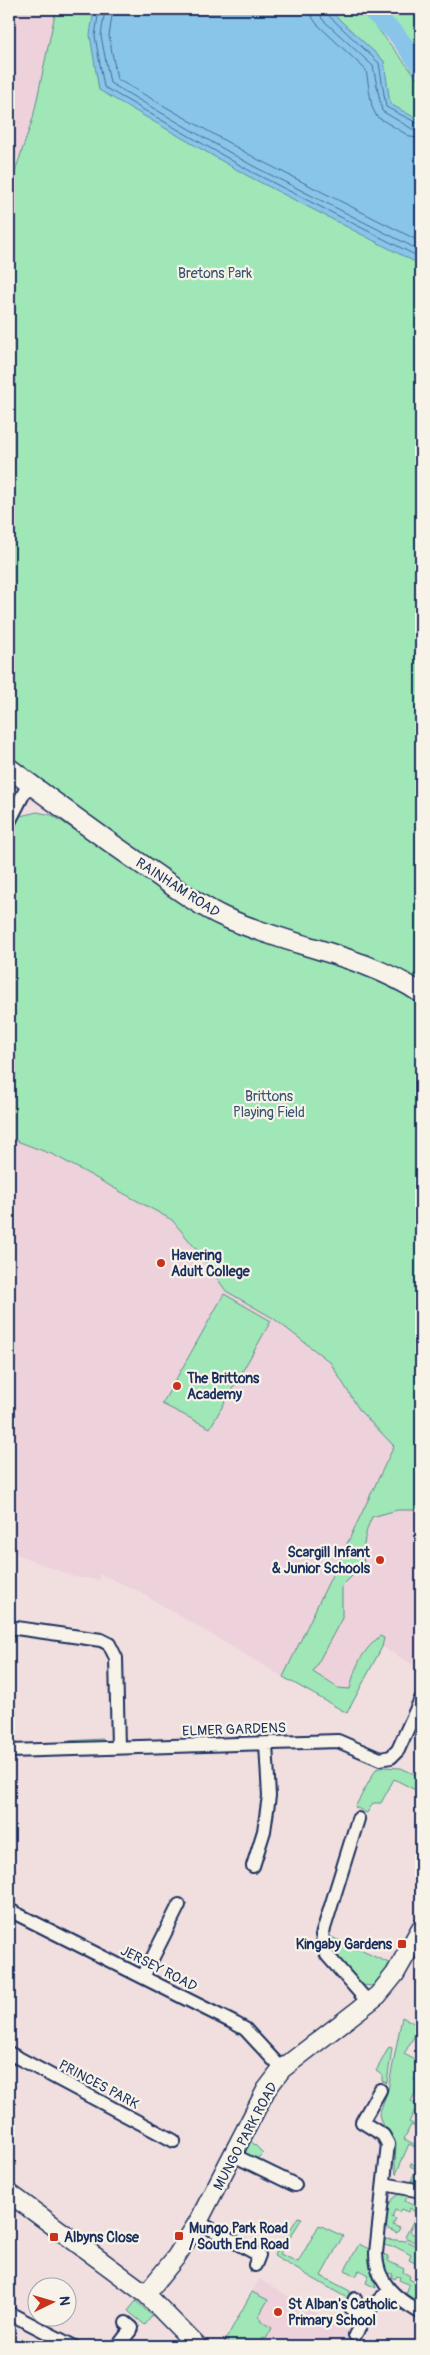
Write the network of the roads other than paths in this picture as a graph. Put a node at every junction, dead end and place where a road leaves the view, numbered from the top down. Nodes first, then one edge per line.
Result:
1 (9, 768) edge
2 (29, 783) junction
3 (9, 822) edge
4 (421, 993) edge
5 (9, 1627) edge
6 (421, 1699) edge
7 (266, 1744) junction
8 (118, 1747) junction
9 (9, 1751) edge
10 (358, 1820) dead end
11 (253, 1866) dead end
12 (179, 1905) dead end
13 (9, 1910) edge
14 (421, 1928) edge
15 (143, 1976) junction
16 (368, 2002) junction
17 (9, 2053) edge
18 (282, 2069) junction
19 (380, 2090) dead end
20 (174, 2141) dead end
21 (233, 2155) junction
22 (384, 2184) junction
23 (295, 2185) dead end
24 (421, 2191) edge
25 (9, 2193) edge
26 (198, 2222) junction
27 (255, 2265) dead end
28 (389, 2291) junction
29 (146, 2294) junction
30 (355, 2299) dead end
31 (9, 2313) edge
32 (421, 2313) edge
33 (366, 2316) junction
34 (126, 2323) dead end
35 (355, 2335) dead end
36 (73, 2346) edge
37 (118, 2346) edge
38 (197, 2346) edge

1 - 2 main road, RAINHAM ROAD
2 - 3 street
2 - 4 main road, RAINHAM ROAD
5 - 8 street
6 - 7 street, ELMER GARDENS
7 - 8 street, ELMER GARDENS
7 - 11 street
8 - 9 street, ELMER GARDENS
10 - 16 street
12 - 15 street
13 - 15 street, JERSEY ROAD
14 - 16 street, MUNGO PARK ROAD
15 - 18 street, JERSEY ROAD
16 - 18 street, MUNGO PARK ROAD
17 - 20 street, PRINCES PARK
18 - 21 street, MUNGO PARK ROAD
19 - 22 street
21 - 23 street
21 - 26 street, MUNGO PARK ROAD
22 - 24 street
22 - 28 street
25 - 29 street
26 - 27 street
26 - 29 street, MUNGO PARK ROAD
28 - 32 street
28 - 33 street
29 - 38 street
30 - 33 street
31 - 36 street
33 - 35 street
34 - 37 street

